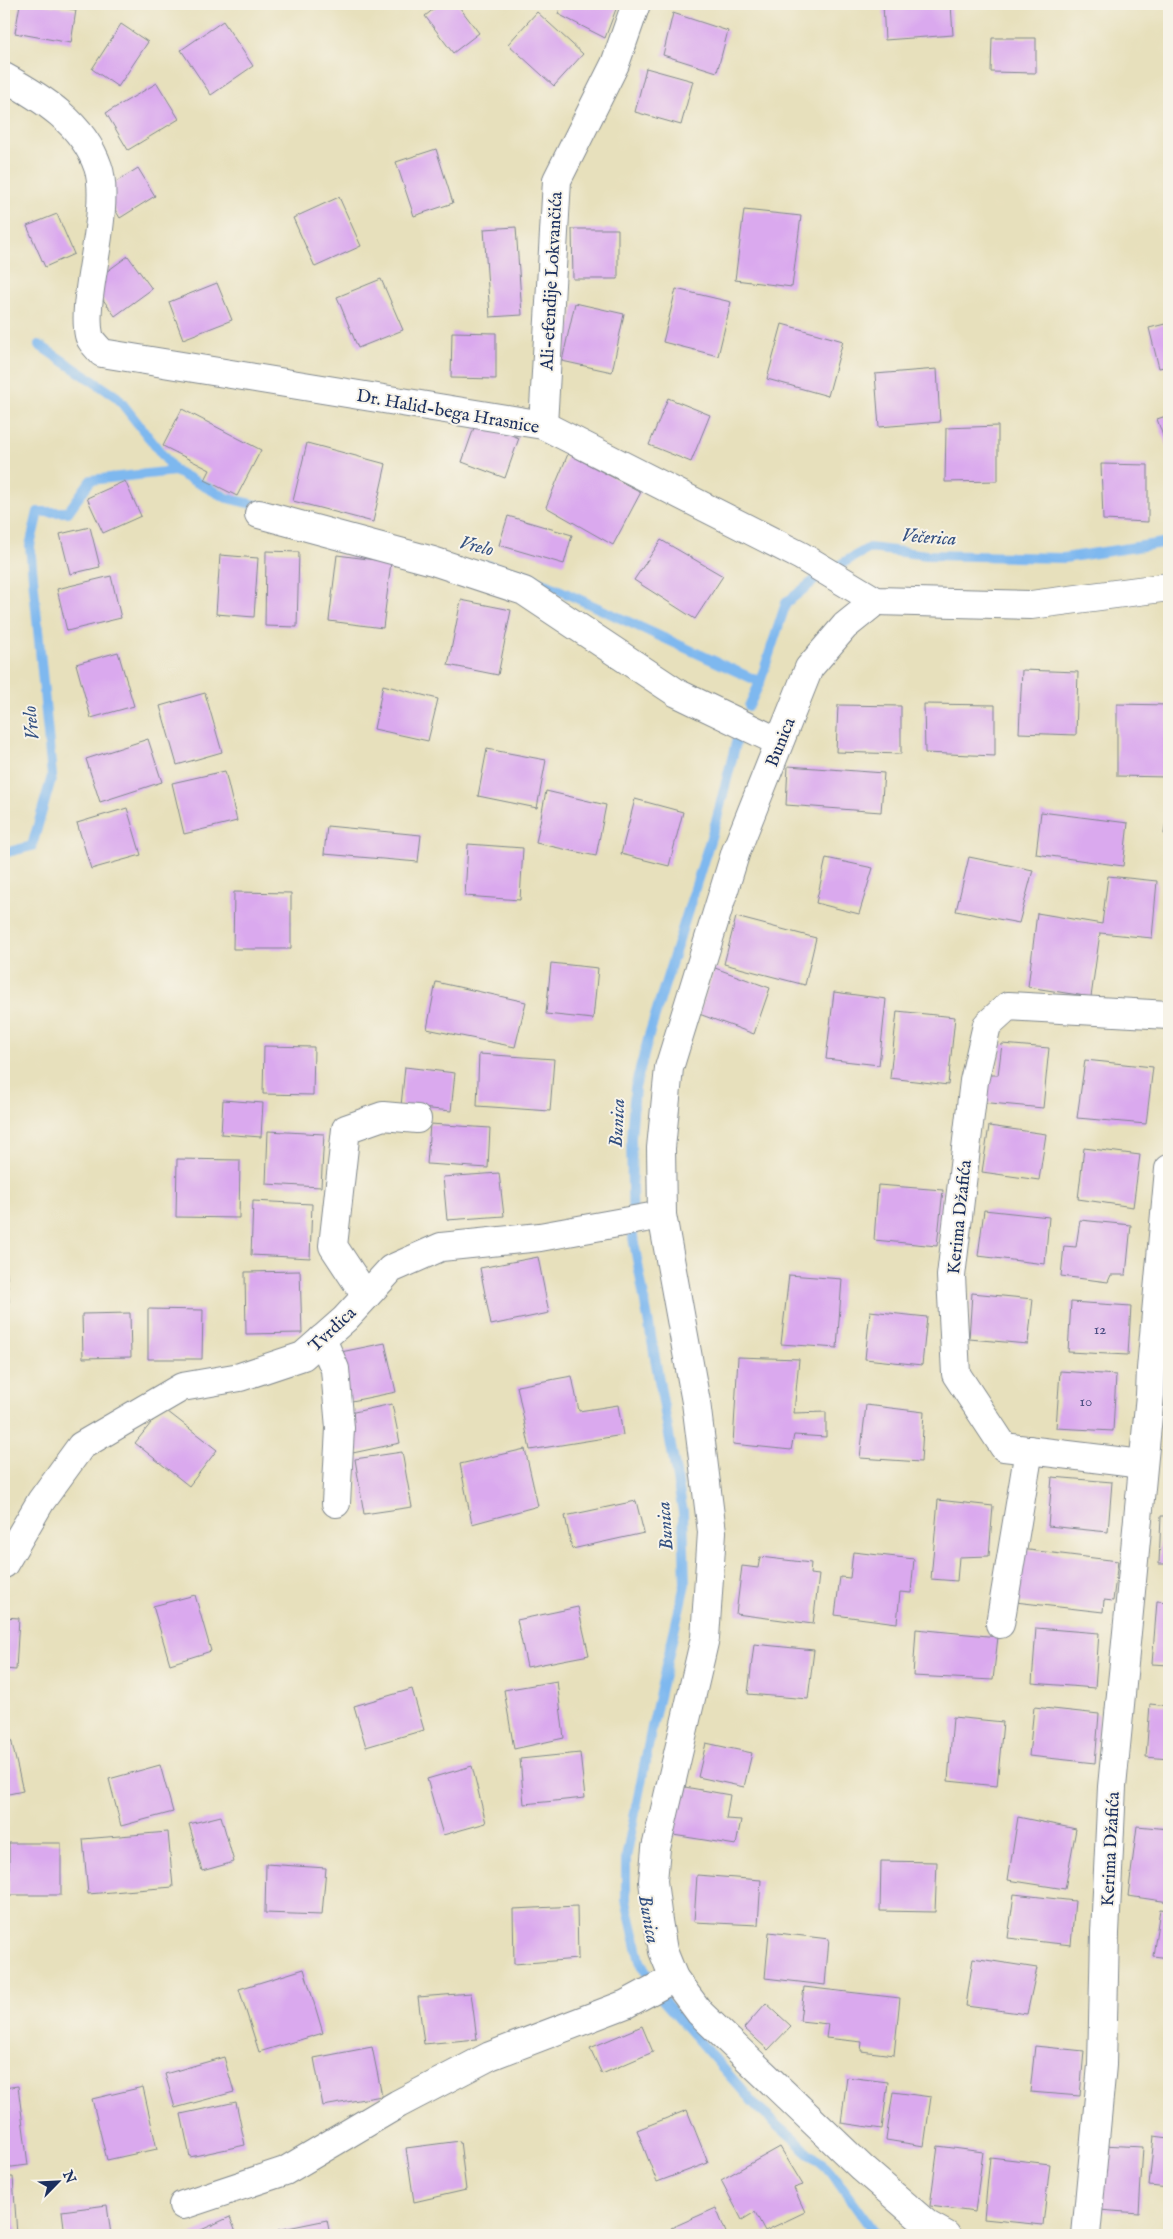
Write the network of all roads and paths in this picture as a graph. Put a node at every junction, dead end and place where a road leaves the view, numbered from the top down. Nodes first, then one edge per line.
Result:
1 (636, 4) edge
2 (4, 77) edge
3 (542, 426) junction
4 (259, 514) dead end
5 (1169, 587) edge
6 (876, 601) junction
7 (779, 742) junction
8 (1169, 1015) edge
9 (417, 1119) dead end
10 (1169, 1169) edge
11 (654, 1216) junction
12 (366, 1296) junction
13 (322, 1339) junction
14 (1160, 1395) edge
15 (1029, 1450) junction
16 (1142, 1464) junction
17 (336, 1502) dead end
18 (4, 1564) edge
19 (1000, 1624) dead end
20 (661, 1986) junction
21 (183, 2205) dead end
22 (930, 2232) edge
23 (1086, 2235) edge

1 - 3 street, Ali-efendije Lokvančića
2 - 3 street, Dr. Halid-bega Hrasnice
3 - 6 street, Dr. Halid-bega Hrasnice
4 - 7 street
5 - 6 street, Dr. Halid-bega Hrasnice
6 - 7 street, Bunica
7 - 11 street, Bunica
8 - 15 street, Kerima Džafića
9 - 12 street
10 - 14 street, Kerima Džafića
11 - 12 street, Tvrdica
11 - 20 street, Bunica
12 - 13 street, Tvrdica
13 - 17 street
13 - 18 street, Tvrdica
14 - 16 street, Kerima Džafića
15 - 16 street, Kerima Džafića
15 - 19 street
16 - 23 street, Kerima Džafića
20 - 21 street
20 - 22 street, Bunica

